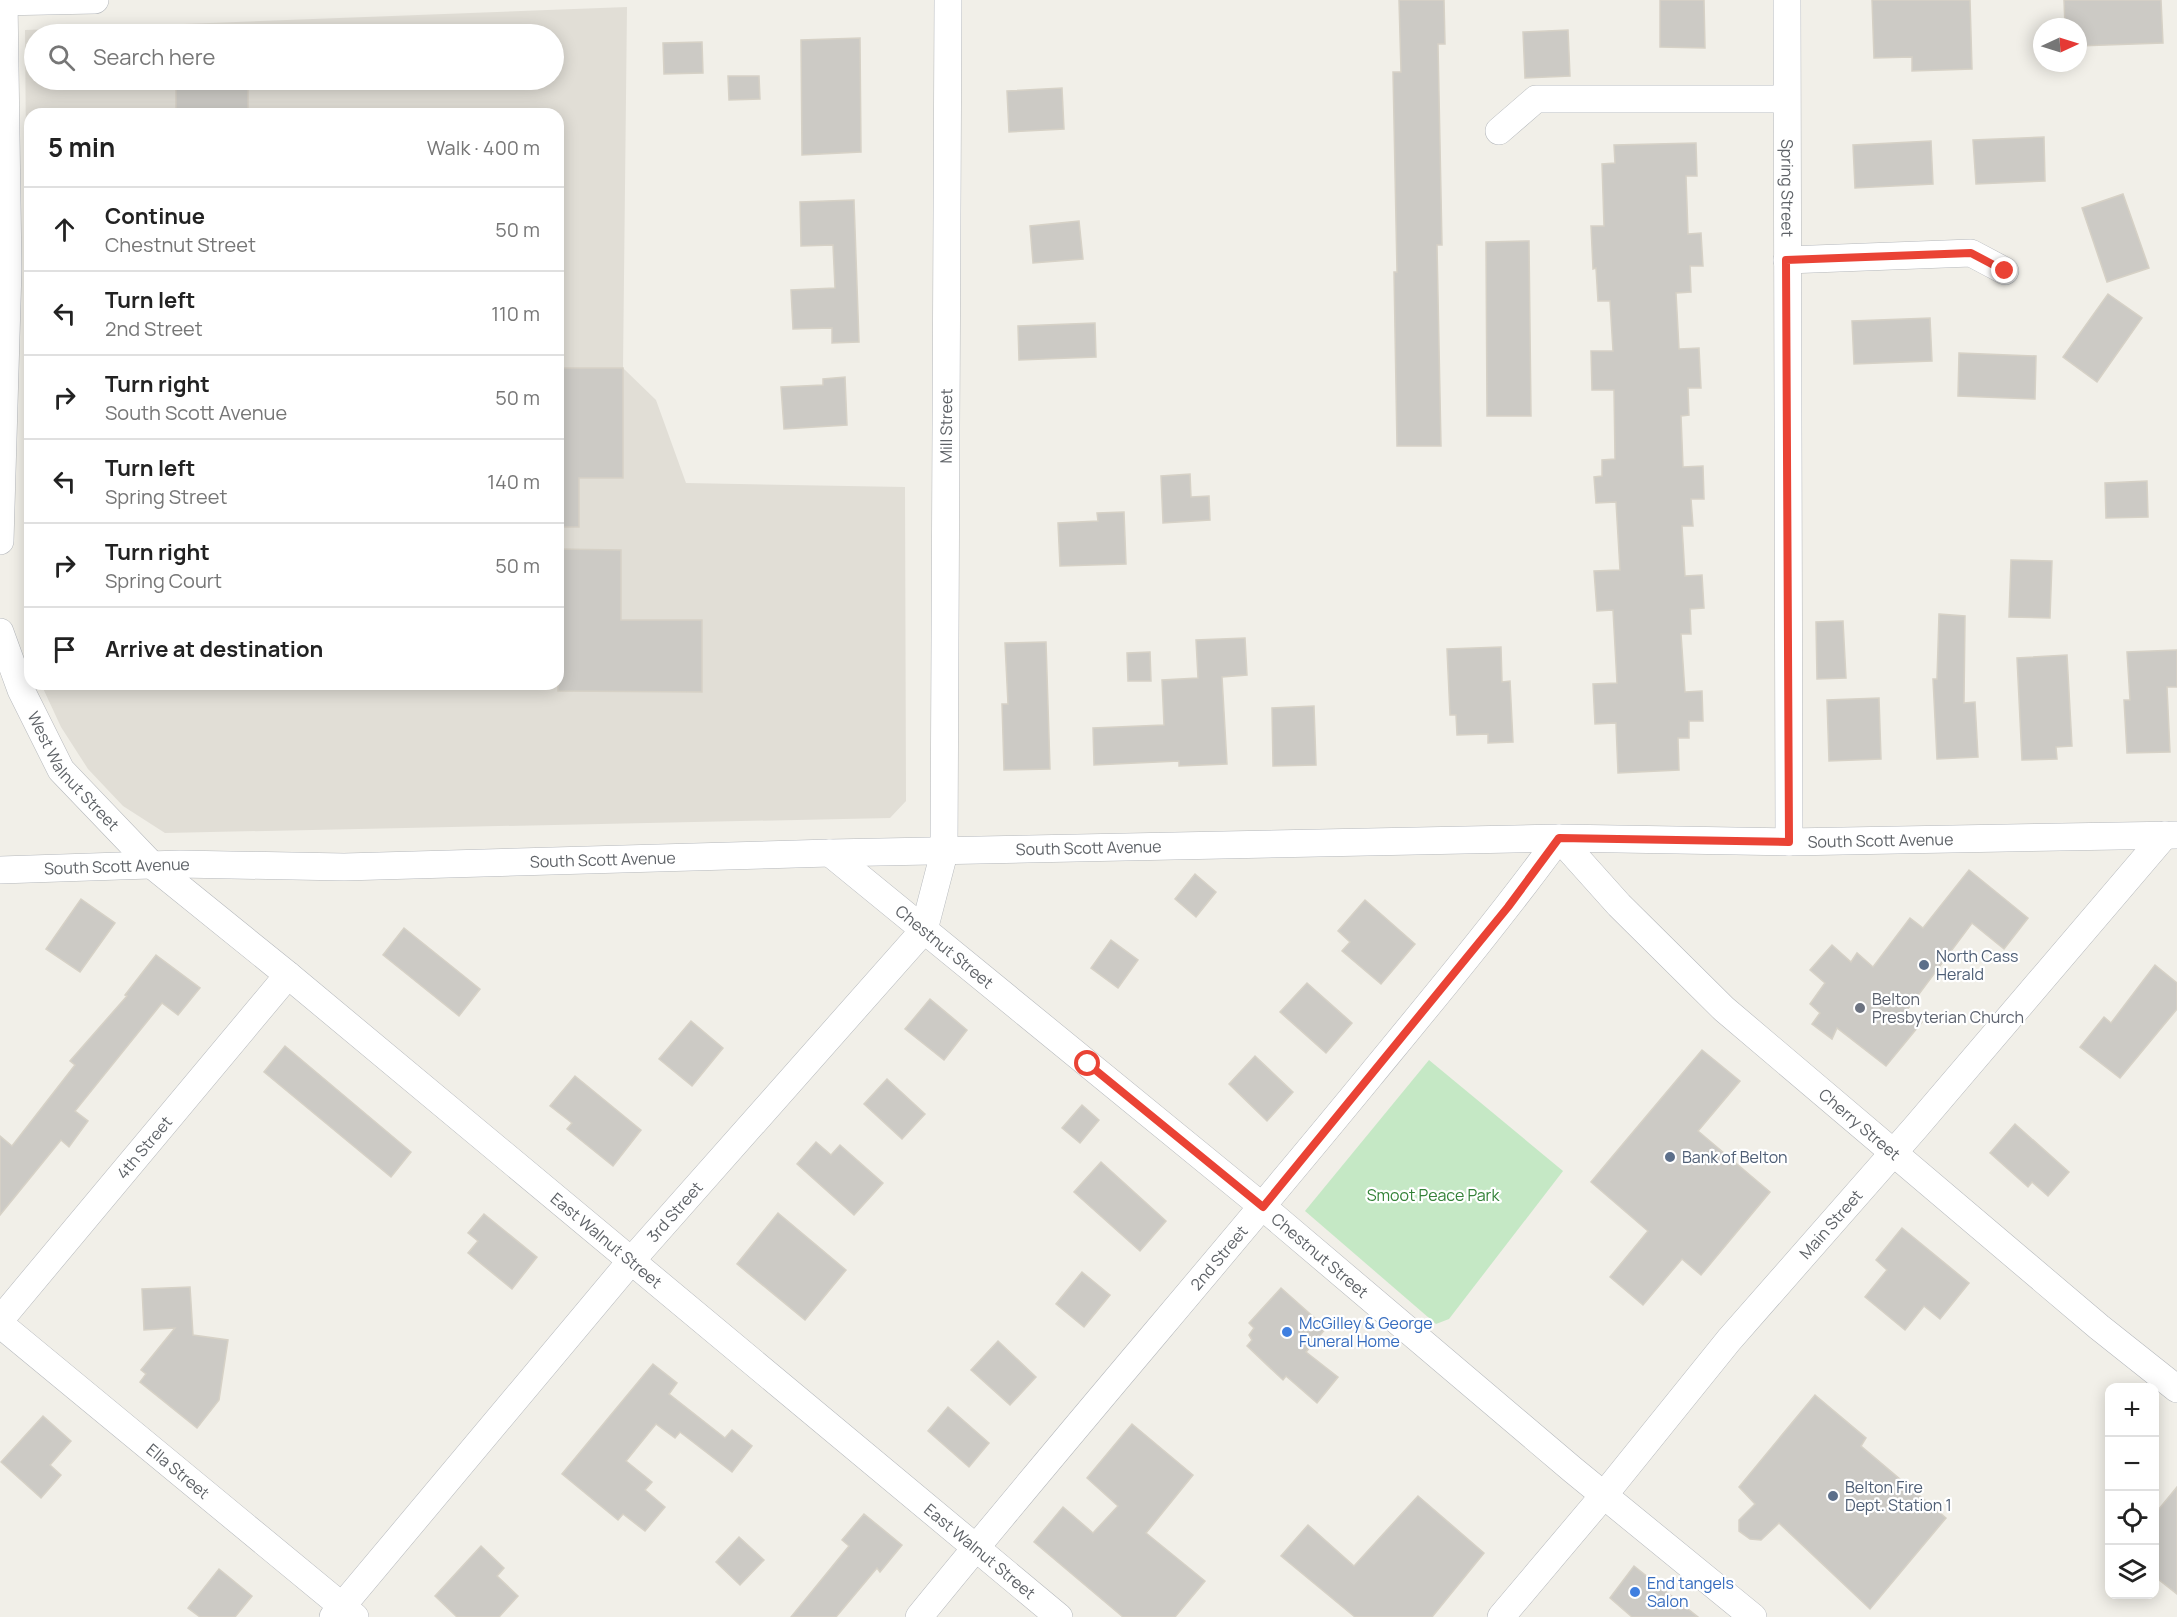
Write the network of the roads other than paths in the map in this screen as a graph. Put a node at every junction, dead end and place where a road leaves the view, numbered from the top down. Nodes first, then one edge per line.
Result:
1 (95, 0) edge
2 (948, 0) edge
3 (1786, 0) edge
4 (2, 2) edge
5 (1786, 99) junction
6 (1499, 131) dead end
7 (1786, 260) junction
8 (2005, 271) dead end
9 (0, 541) edge
10 (0, 633) edge
11 (2171, 835) edge
12 (1559, 838) junction
13 (1789, 842) junction
14 (830, 853) junction
15 (944, 853) junction
16 (152, 865) junction
17 (0, 870) edge
18 (924, 930) junction
19 (288, 975) junction
20 (1894, 1152) junction
21 (1263, 1207) junction
22 (631, 1261) junction
23 (0, 1322) edge
24 (2177, 1389) edge
25 (1604, 1495) junction
26 (976, 1547) junction
27 (344, 1613) edge
28 (919, 1617) edge
29 (1059, 1617) edge
30 (1501, 1617) edge
31 (1753, 1617) edge

1 - 4 street
2 - 15 street, Mill Street
3 - 5 street, Spring Street
4 - 9 street
5 - 6 street
5 - 7 street, Spring Street
7 - 8 street
7 - 13 street, Spring Street
10 - 16 street, West Walnut Street
11 - 13 street, South Scott Avenue
11 - 20 street, Main Street
12 - 13 street, South Scott Avenue
12 - 15 street, South Scott Avenue
12 - 20 street, Cherry Street
12 - 21 street, 2nd Street
14 - 15 street, South Scott Avenue
14 - 16 street, South Scott Avenue
14 - 18 street, Chestnut Street
15 - 18 street, 3rd Street
16 - 17 street, South Scott Avenue
16 - 19 street, East Walnut Street
18 - 21 street, Chestnut Street
18 - 22 street, 3rd Street
19 - 22 street, East Walnut Street
19 - 23 street, 4th Street
20 - 24 street, Cherry Street
20 - 25 street, Main Street
21 - 25 street, Chestnut Street
21 - 26 street, 2nd Street
22 - 26 street, East Walnut Street
22 - 27 street, 3rd Street
23 - 27 street, Ella Street
25 - 30 street, Main Street
25 - 31 street, Chestnut Street
26 - 28 street, 2nd Street
26 - 29 street, East Walnut Street

